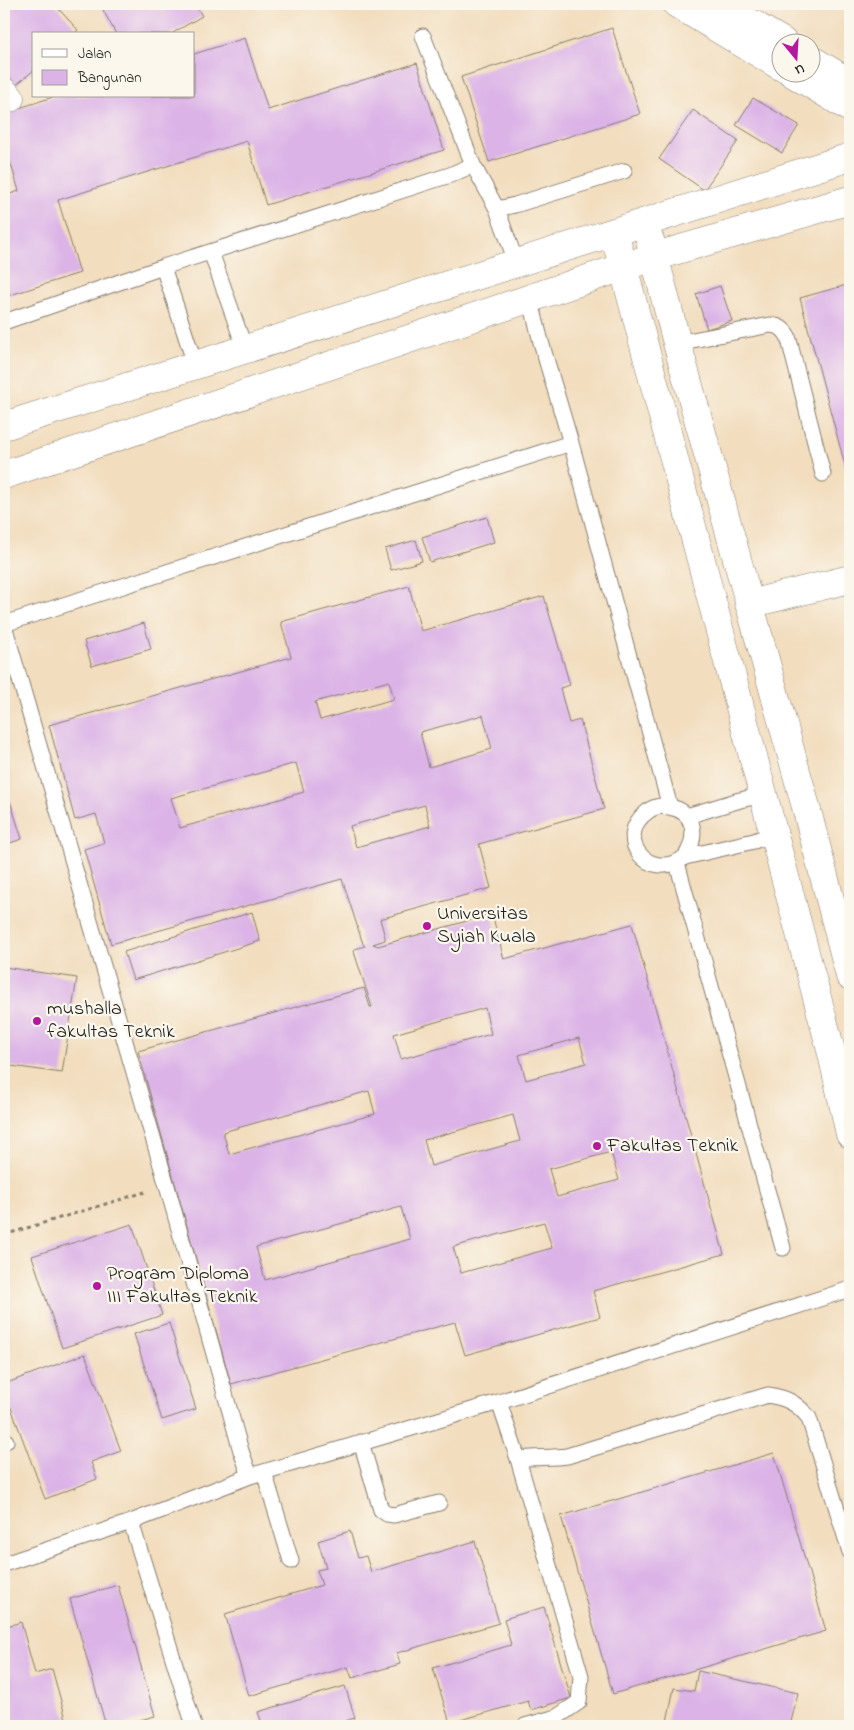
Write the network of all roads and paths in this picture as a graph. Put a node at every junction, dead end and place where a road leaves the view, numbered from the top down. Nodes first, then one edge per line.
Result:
1 (677, 4) edge
2 (719, 4) edge
3 (772, 35) edge
4 (423, 36) dead end
5 (772, 61) edge
6 (822, 66) edge
7 (807, 82) edge
8 (850, 83) edge
9 (850, 108) edge
10 (850, 157) edge
11 (474, 165) junction
12 (624, 171) dead end
13 (850, 200) edge
14 (498, 209) junction
15 (646, 221) junction
16 (614, 232) junction
17 (211, 252) junction
18 (653, 256) junction
19 (516, 262) junction
20 (623, 266) junction
21 (163, 267) junction
22 (530, 298) junction
23 (4, 322) edge
24 (677, 343) junction
25 (245, 349) junction
26 (196, 364) junction
27 (260, 389) junction
28 (210, 405) junction
29 (4, 426) edge
30 (571, 443) junction
31 (4, 474) edge
32 (823, 474) dead end
33 (850, 579) edge
34 (749, 604) junction
35 (4, 624) edge
36 (670, 807) junction
37 (806, 807) junction
38 (687, 816) junction
39 (769, 816) junction
40 (681, 860) junction
41 (850, 976) edge
42 (850, 1134) edge
43 (167, 1186) junction
44 (4, 1235) edge
45 (784, 1248) dead end
46 (850, 1289) edge
47 (499, 1402) junction
48 (361, 1442) junction
49 (518, 1459) junction
50 (257, 1474) junction
51 (439, 1502) dead end
52 (131, 1522) junction
53 (850, 1552) edge
54 (291, 1561) dead end
55 (4, 1564) edge
56 (194, 1726) edge
57 (524, 1726) edge

1 - 5 street
2 - 3 street
4 - 11 lane
6 - 8 street
7 - 9 street
10 - 15 street
11 - 14 lane
11 - 17 lane
12 - 14 lane
13 - 18 street
14 - 19 lane
15 - 16 street
15 - 18 street
16 - 19 street
16 - 20 street
17 - 21 lane
17 - 25 lane
18 - 20 street
18 - 24 street
19 - 22 street
19 - 25 street
20 - 22 street
20 - 39 street
21 - 23 lane
21 - 26 lane
22 - 27 street
22 - 30 lane
24 - 32 lane
24 - 34 street
25 - 26 street
25 - 27 street
26 - 28 street
26 - 29 street
27 - 28 street
28 - 31 street
30 - 35 lane
30 - 36 lane
33 - 34 street
34 - 37 street
35 - 43 lane
36 - 38 lane
36 - 40 lane
37 - 39 street
37 - 41 street
38 - 39 lane
38 - 40 lane
39 - 40 lane
39 - 42 street
40 - 45 lane
43 - 44 path
43 - 50 lane
46 - 47 lane
47 - 48 lane
47 - 49 lane
48 - 50 lane
48 - 51 lane
49 - 53 lane
49 - 57 lane
50 - 52 lane
50 - 54 lane
52 - 55 lane
52 - 56 lane

